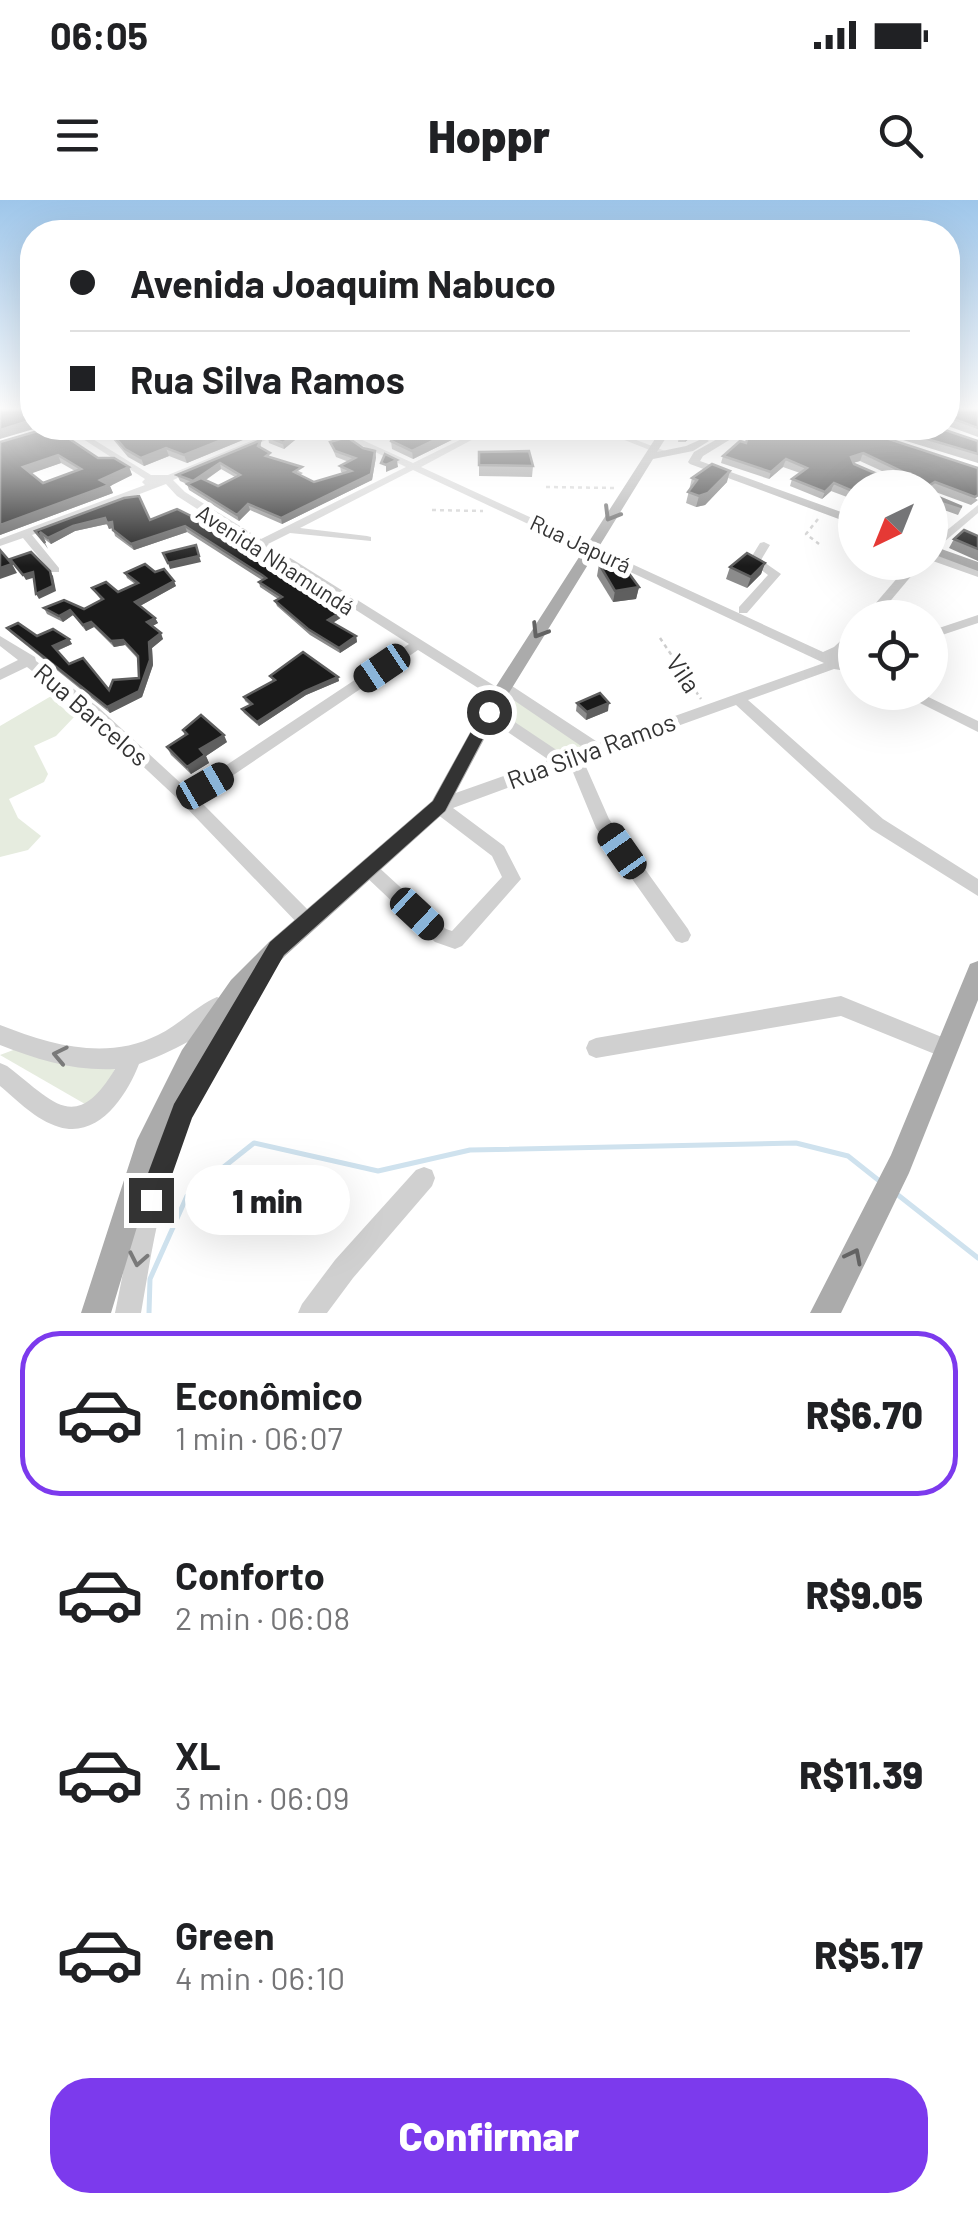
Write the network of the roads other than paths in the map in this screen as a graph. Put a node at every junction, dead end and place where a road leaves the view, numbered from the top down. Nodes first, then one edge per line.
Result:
1 (126, 462) edge
2 (203, 462) edge
3 (409, 462) edge
4 (411, 462) edge
5 (427, 462) edge
6 (644, 462) edge
7 (694, 462) edge
8 (419, 466) junction
9 (157, 481) junction
10 (958, 507) edge
11 (976, 511) edge
12 (838, 515) edge
13 (948, 527) edge
14 (289, 530) junction
15 (25, 533) junction
16 (366, 539) dead end
17 (0, 543) edge
18 (258, 545) junction
19 (592, 545) junction
20 (764, 545) dead end
21 (948, 558) edge
22 (55, 570) dead end
23 (978, 571) edge
24 (902, 580) edge
25 (885, 600) edge
26 (743, 610) junction
27 (977, 620) edge
28 (948, 629) edge
29 (0, 640) edge
30 (415, 645) junction
31 (838, 657) edge
32 (838, 657) edge
33 (30, 660) junction
34 (838, 662) edge
35 (0, 675) edge
36 (737, 698) junction
37 (497, 699) junction
38 (948, 704) edge
39 (943, 710) edge
40 (978, 718) edge
41 (978, 727) edge
42 (597, 749) junction
43 (568, 759) junction
44 (185, 796) junction
45 (439, 806) junction
46 (368, 868) junction
47 (978, 888) edge
48 (307, 922) junction
49 (682, 935) dead end
50 (277, 948) junction
51 (978, 972) edge
52 (239, 988) junction
53 (0, 1035) edge
54 (596, 1048) dead end
55 (946, 1049) junction
56 (130, 1057) junction
57 (0, 1073) edge
58 (424, 1178) dead end
59 (96, 1313) edge
60 (128, 1313) edge
61 (311, 1313) edge
62 (825, 1313) edge

1 - 9 street, Avenida Nhamundá
2 - 9 street
3 - 8 street, Rua Japurá
4 - 8 street, Rua Japurá
5 - 8 street
6 -> 19 main road
7 - 12 main road
8 - 14 street
8 - 19 street, Rua Japurá
9 - 15 street
9 - 18 street, Avenida Nhamundá
10 - 11 street
11 - 13 street
14 - 16 street
14 - 18 street
15 - 17 street
15 - 22 street
18 - 30 street, Avenida Nhamundá
19 - 26 street, Rua Japurá
19 - 31 street, Rua Japurá
19 -> 37 main road
20 - 26 street
21 - 23 main road
24 - 25 street
26 - 32 street, Rua Japurá
27 - 28 street
29 - 33 street, Rua Barcelos
30 - 37 street, Avenida Nhamundá
30 - 44 street
33 - 35 street
33 - 44 street, Rua Barcelos
34 - 36 street, Rua Silva Ramos
36 - 42 street, Rua Silva Ramos
36 - 47 street
37 - 42 street, Avenida Nhamundá
37 - 43 street, Avenida Nhamundá
37 - 45 main road
38 - 40 street
39 - 41 street
42 - 43 street, Rua Silva Ramos
43 - 45 street, Rua Silva Ramos
43 - 49 street
44 - 48 street, Rua Barcelos
45 - 46 main road, Rua Silva Ramos
45 - 46 street
46 - 48 main road, Rua Silva Ramos
48 - 50 main road, Rua Silva Ramos
50 - 52 main road, Rua Silva Ramos
50 -> 60 street, Rua Silva Ramos
51 - 55 main road
52 - 56 street
52 - 59 main road, Rua Silva Ramos
56 -> 53 street
54 - 55 street
62 -> 55 main road
56 - 57 street
58 - 61 street

